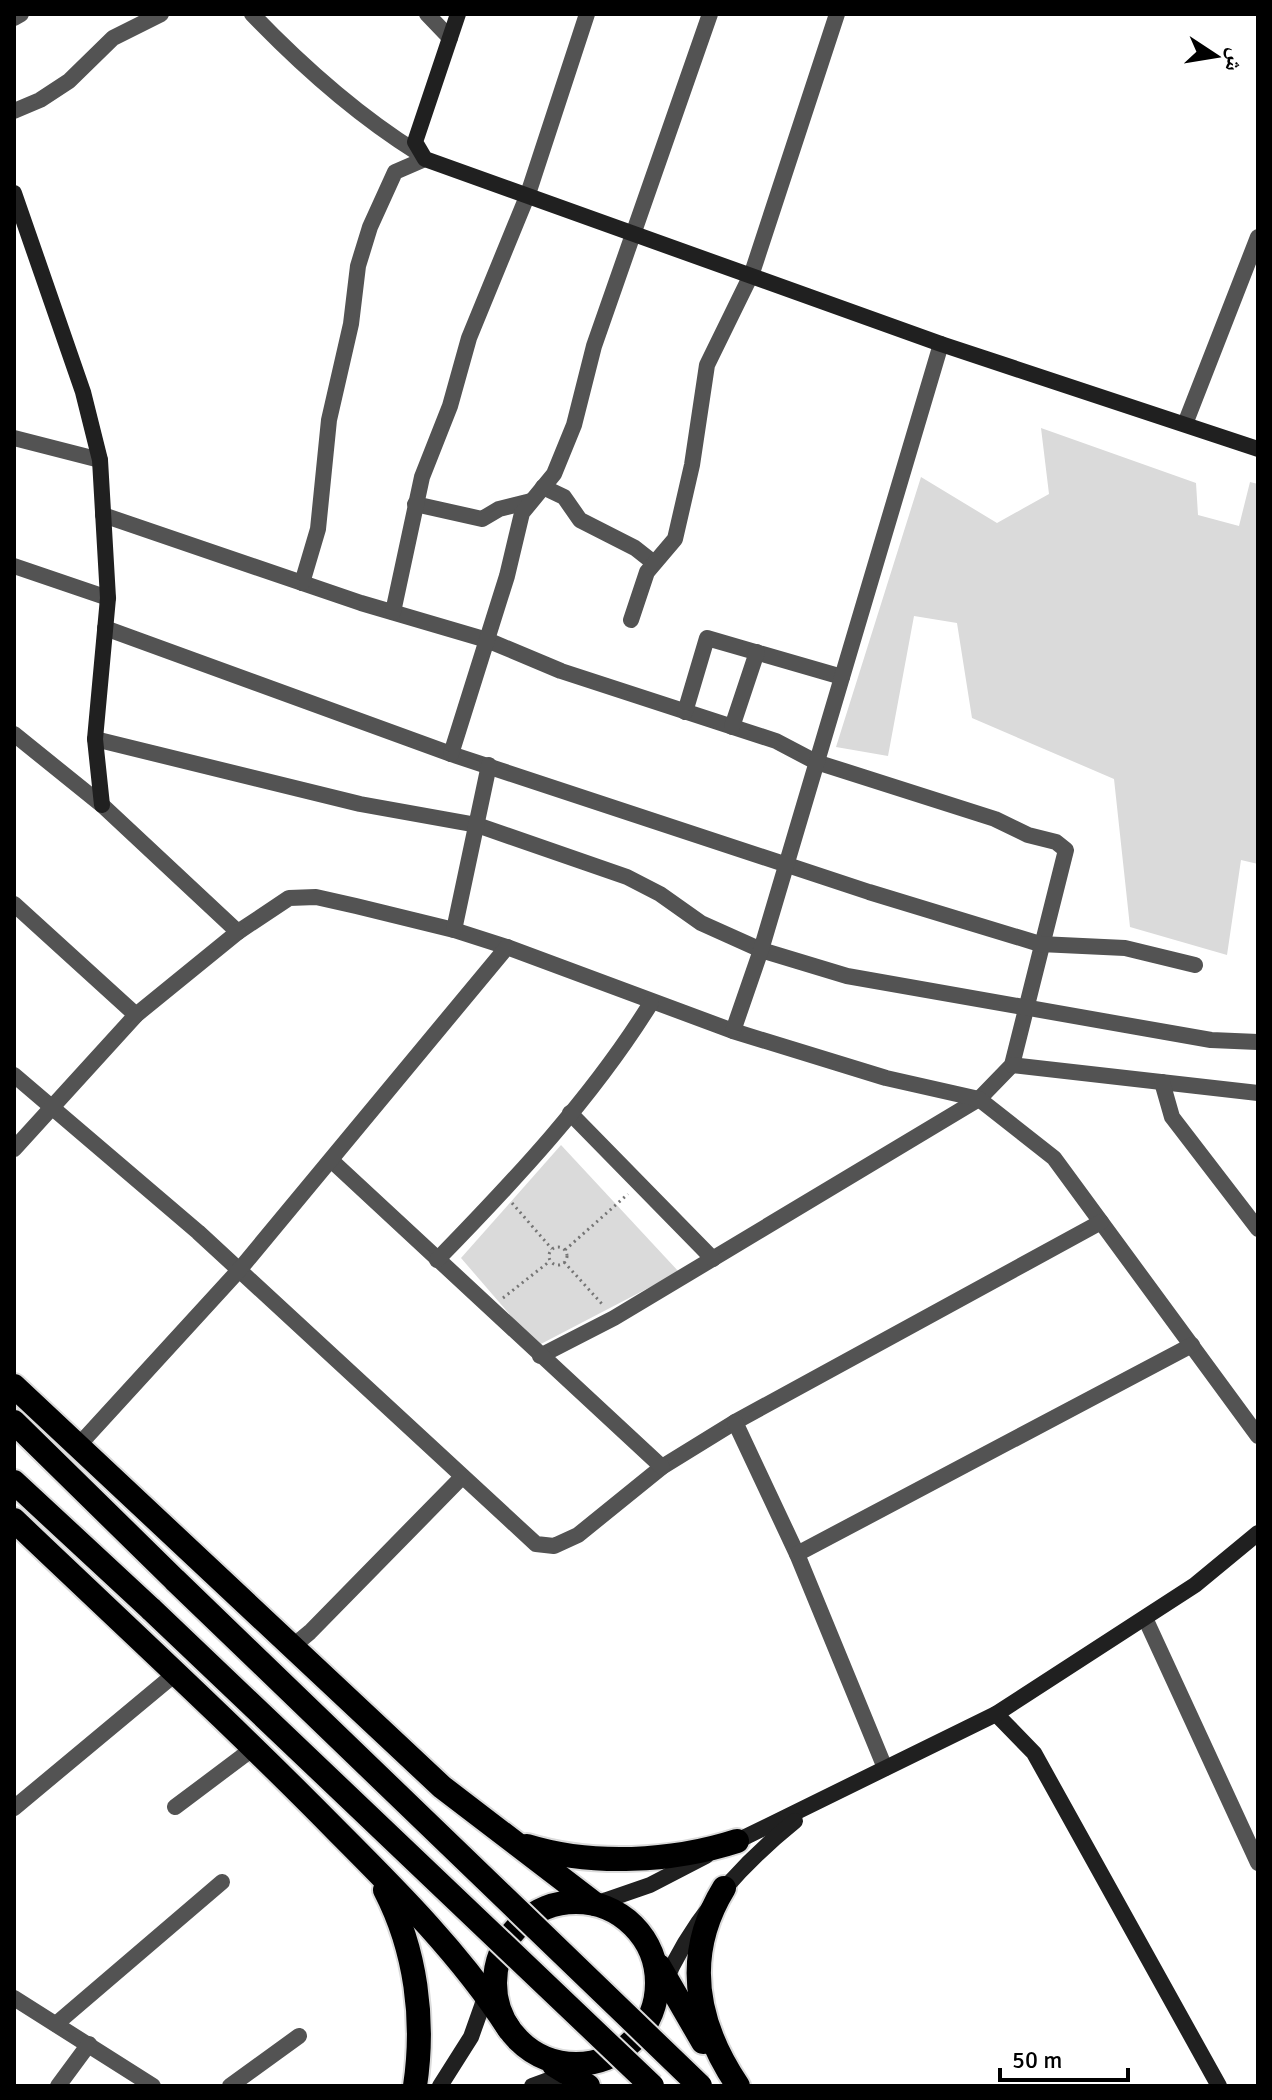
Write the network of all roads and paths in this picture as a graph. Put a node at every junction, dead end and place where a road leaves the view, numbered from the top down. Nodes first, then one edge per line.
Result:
1 (21, 14) edge
2 (161, 14) edge
3 (252, 14) edge
4 (427, 14) edge
5 (458, 14) edge
6 (587, 14) edge
7 (710, 14) edge
8 (837, 14) edge
9 (14, 18) edge
10 (450, 38) junction
11 (14, 111) edge
12 (422, 156) junction
13 (14, 193) edge
14 (528, 194) junction
15 (635, 233) junction
16 (1258, 237) edge
17 (752, 273) junction
18 (941, 344) junction
19 (1185, 424) junction
20 (14, 438) edge
21 (1258, 449) edge
22 (100, 460) junction
23 (543, 487) junction
24 (531, 501) junction
25 (415, 504) junction
26 (103, 515) junction
27 (654, 563) junction
28 (14, 566) edge
29 (302, 583) junction
30 (108, 598) junction
31 (393, 612) junction
32 (631, 620) dead end
33 (105, 628) junction
34 (487, 640) junction
35 (757, 652) junction
36 (842, 677) junction
37 (685, 712) junction
38 (732, 727) junction
39 (14, 734) edge
40 (95, 739) junction
41 (451, 754) junction
42 (816, 762) junction
43 (489, 765) junction
44 (102, 805) junction
45 (477, 825) junction
46 (783, 865) junction
47 (14, 904) edge
48 (454, 930) junction
49 (238, 932) junction
50 (1040, 944) junction
51 (507, 947) junction
52 (761, 950) junction
53 (1195, 965) dead end
54 (651, 1003) junction
55 (1024, 1009) junction
56 (136, 1015) junction
57 (733, 1031) junction
58 (1258, 1042) edge
59 (1012, 1065) junction
60 (14, 1075) edge
61 (1162, 1082) junction
62 (1258, 1093) edge
63 (979, 1099) junction
64 (52, 1110) junction
65 (570, 1113) junction
66 (14, 1149) edge
67 (332, 1161) junction
68 (640, 1184) junction
69 (503, 1193) junction
70 (1101, 1222) junction
71 (1258, 1229) edge
72 (552, 1249) junction
73 (565, 1250) junction
74 (713, 1259) junction
75 (437, 1260) junction
76 (550, 1261) junction
77 (564, 1262) junction
78 (240, 1269) junction
79 (491, 1307) junction
80 (614, 1318) junction
81 (1192, 1345) junction
82 (540, 1356) junction
83 (14, 1386) edge
84 (14, 1422) edge
85 (735, 1422) junction
86 (1258, 1436) edge
87 (78, 1446) junction
88 (662, 1467) junction
89 (462, 1477) junction
90 (14, 1482) edge
91 (14, 1520) edge
92 (1258, 1533) edge
93 (797, 1554) junction
94 (1145, 1618) junction
95 (292, 1647) junction
96 (175, 1674) junction
97 (996, 1714) junction
98 (255, 1747) junction
99 (885, 1768) junction
100 (818, 1802) junction
101 (175, 1807) dead end
102 (14, 1808) edge
103 (498, 1833) junction
104 (737, 1841) junction
105 (364, 1858) junction
106 (1258, 1862) edge
107 (222, 1882) dead end
108 (724, 1888) junction
109 (595, 1904) junction
110 (653, 1954) junction
111 (498, 1961) junction
112 (665, 1978) junction
113 (487, 1996) junction
114 (14, 1998) edge
115 (655, 2007) junction
116 (56, 2024) junction
117 (509, 2029) junction
118 (299, 2036) dead end
119 (89, 2044) junction
120 (538, 2056) junction
121 (565, 2071) junction
122 (590, 2075) edge
123 (58, 2086) edge
124 (153, 2086) edge
125 (230, 2086) edge
126 (415, 2086) edge
127 (440, 2086) edge
128 (532, 2086) edge
129 (652, 2086) edge
130 (700, 2086) edge
131 (736, 2086) edge
132 (1219, 2086) edge

1 - 9 street
2 - 11 street
3 - 12 street
4 - 10 street
5 - 10 street
6 - 14 street
7 - 15 street
8 - 17 street
10 - 12 street
12 - 14 street
12 - 29 street
13 - 22 street
14 - 15 street
14 - 25 street
15 - 17 street
15 - 23 street
16 - 19 street
17 - 18 street
17 - 27 street
18 - 19 street
18 - 36 street
19 - 21 street
20 - 22 street
22 - 26 street
23 - 24 street
23 - 27 street
24 - 25 street
24 - 34 street
25 - 31 street
26 - 29 street
26 - 30 street
27 - 32 street
28 - 30 street
29 - 31 street
30 - 33 street
31 - 34 street
33 - 40 street
33 - 41 street
34 - 37 street
34 - 41 street
35 - 36 street
35 - 37 street
35 - 38 street
36 - 42 street
37 - 38 street
38 - 42 street
39 - 44 street
40 - 44 street
40 - 45 street
41 - 43 street
42 - 46 street
42 - 50 street
43 - 45 street
43 - 46 street
44 - 49 street
45 - 48 street
45 - 52 street
46 - 50 street
46 - 52 street
47 - 56 street
48 - 49 street
48 - 51 street
49 - 56 street
50 - 53 street
50 - 55 street
51 - 54 street
51 - 67 street
52 - 55 street
52 - 57 street
54 - 57 street
54 - 65 street
55 - 58 street
55 - 59 street
56 - 64 street
57 - 63 street
59 - 61 street
59 - 63 street
60 - 64 street
61 - 62 street
61 - 71 street
63 - 70 street
63 - 74 street
64 - 66 street
64 - 78 street
65 - 68 street
65 - 69 street
67 - 75 street
67 - 78 street
68 - 73 path
68 - 74 street
69 - 72 path
69 - 75 street
70 - 81 street
70 - 85 street
72 - 73 path
72 - 76 path
73 - 77 path
74 - 80 street
75 - 79 street
76 - 77 path
76 - 79 path
77 - 80 path
78 - 87 street
78 - 89 street
79 - 82 street
80 - 82 street
81 - 86 street
81 - 93 street
82 - 88 street
83 - 87 highway
84 - 130 highway, bridge
85 - 88 street
85 - 93 street
87 - 95 highway
88 - 89 street
89 - 95 street
90 - 129 highway, bridge
91 - 96 highway
92 - 94 street
93 - 99 street
94 - 97 street
94 - 106 street
95 - 103 highway
96 - 98 highway
96 - 102 street
97 - 99 street
97 - 132 street
98 - 101 street
98 - 105 highway
99 - 100 street
100 - 104 street
100 - 108 street
103 - 104 highway
103 - 109 highway
104 - 109 street
105 - 113 highway
105 - 126 highway
107 - 116 street
108 - 112 street
108 - 131 highway
109 - 110 highway
109 - 111 highway
110 - 112 highway
110 - 115 highway
111 - 113 street
111 - 117 highway
112 - 115 street
112 - 131 highway
113 - 117 highway
113 - 127 street
114 - 116 street
115 - 122 highway
116 - 119 street
117 - 120 highway
118 - 125 street
119 - 123 street
119 - 124 street
120 - 121 highway
120 - 122 highway
121 - 122 highway
121 - 128 street

